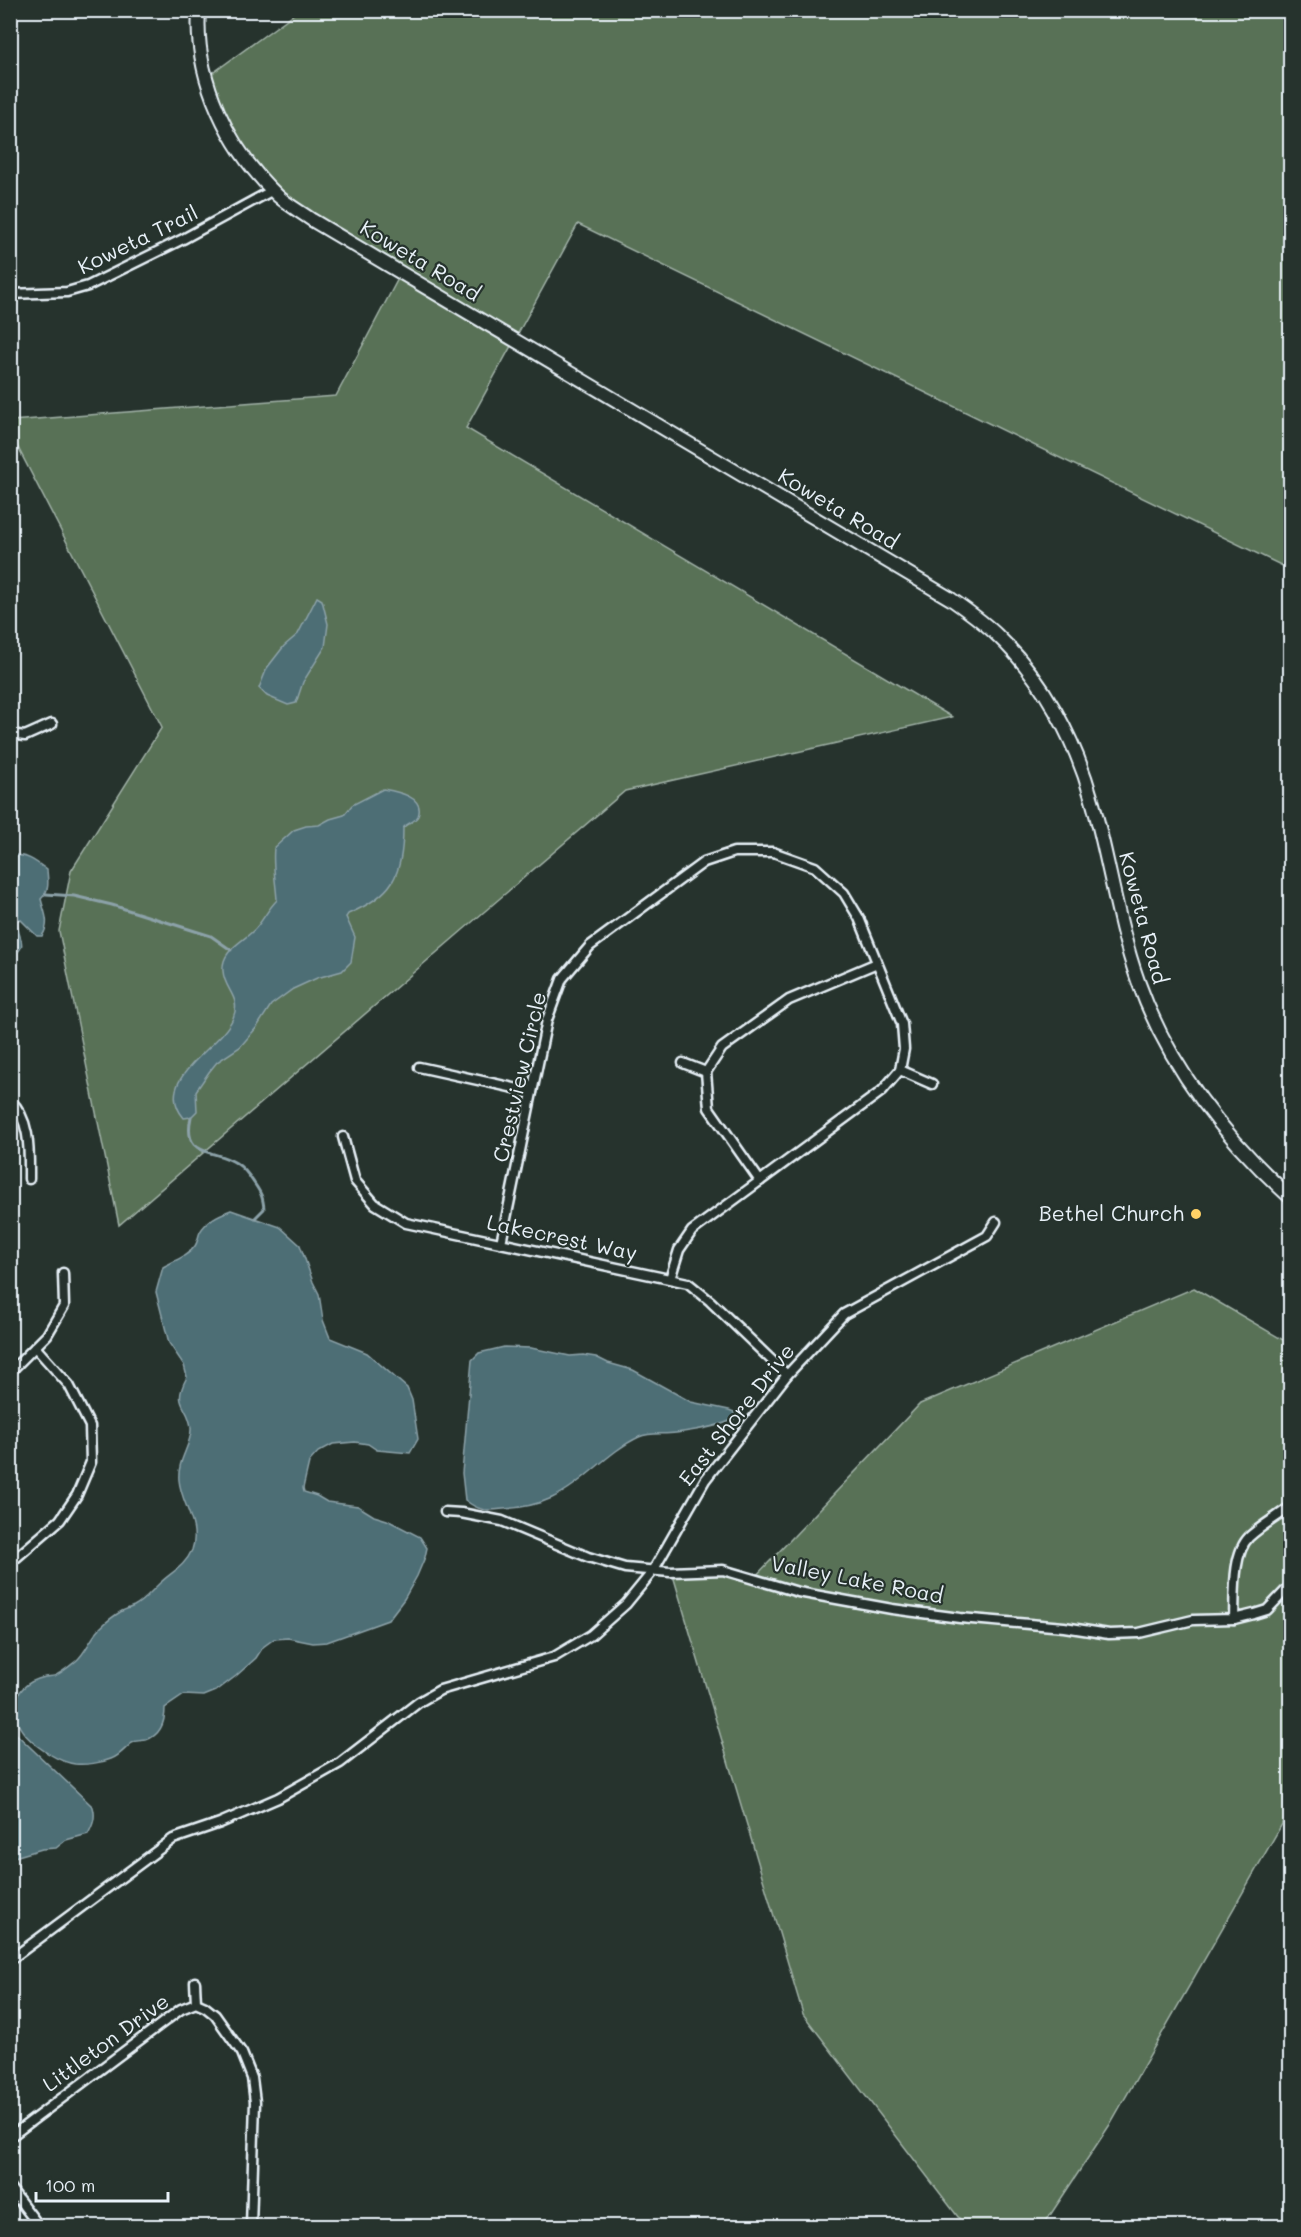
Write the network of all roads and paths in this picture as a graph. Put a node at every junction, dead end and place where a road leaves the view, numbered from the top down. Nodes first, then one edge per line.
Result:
1 (199, 10) edge
2 (273, 190) junction
3 (10, 294) edge
4 (52, 724) dead end
5 (10, 734) edge
6 (877, 963) junction
7 (683, 1063) dead end
8 (419, 1067) dead end
9 (900, 1070) junction
10 (706, 1072) junction
11 (932, 1084) dead end
12 (532, 1092) junction
13 (10, 1100) edge
14 (343, 1137) dead end
15 (29, 1179) dead end
16 (760, 1181) junction
17 (1290, 1197) edge
18 (996, 1222) dead end
19 (501, 1243) junction
20 (63, 1273) dead end
21 (670, 1279) junction
22 (35, 1347) junction
23 (10, 1372) edge
24 (787, 1375) junction
25 (1290, 1507) edge
26 (445, 1512) dead end
27 (10, 1563) edge
28 (653, 1571) junction
29 (1290, 1586) edge
30 (1234, 1619) junction
31 (10, 1960) edge
32 (195, 1982) dead end
33 (196, 2003) junction
34 (10, 2137) edge
35 (10, 2188) edge
36 (39, 2226) edge
37 (251, 2226) edge

1 - 2 street, Koweta Road
2 - 3 street, Koweta Trail
2 - 17 street, Koweta Road
4 - 5 street
6 - 9 street, Crestview Circle
6 - 10 street
6 - 12 street, Crestview Circle
7 - 10 street
8 - 12 street
9 - 11 street
9 - 16 street
10 - 16 street
12 - 19 street, Crestview Circle
13 - 15 street
14 - 19 street, Lakecrest Way
16 - 21 street
18 - 24 street, East Shore Drive
19 - 21 street, Lakecrest Way
20 - 22 street
21 - 24 street, Lakecrest Way
22 - 23 street
22 - 27 street
24 - 28 street, East Shore Drive
25 - 30 street
26 - 28 street, Valley Lake Road
28 - 30 street, Valley Lake Road
28 - 31 street, East Shore Drive
29 - 30 street, Valley Lake Road
32 - 33 street, Littleton Drive
33 - 34 street, Littleton Drive
33 - 37 street, Littleton Drive
35 - 36 street

